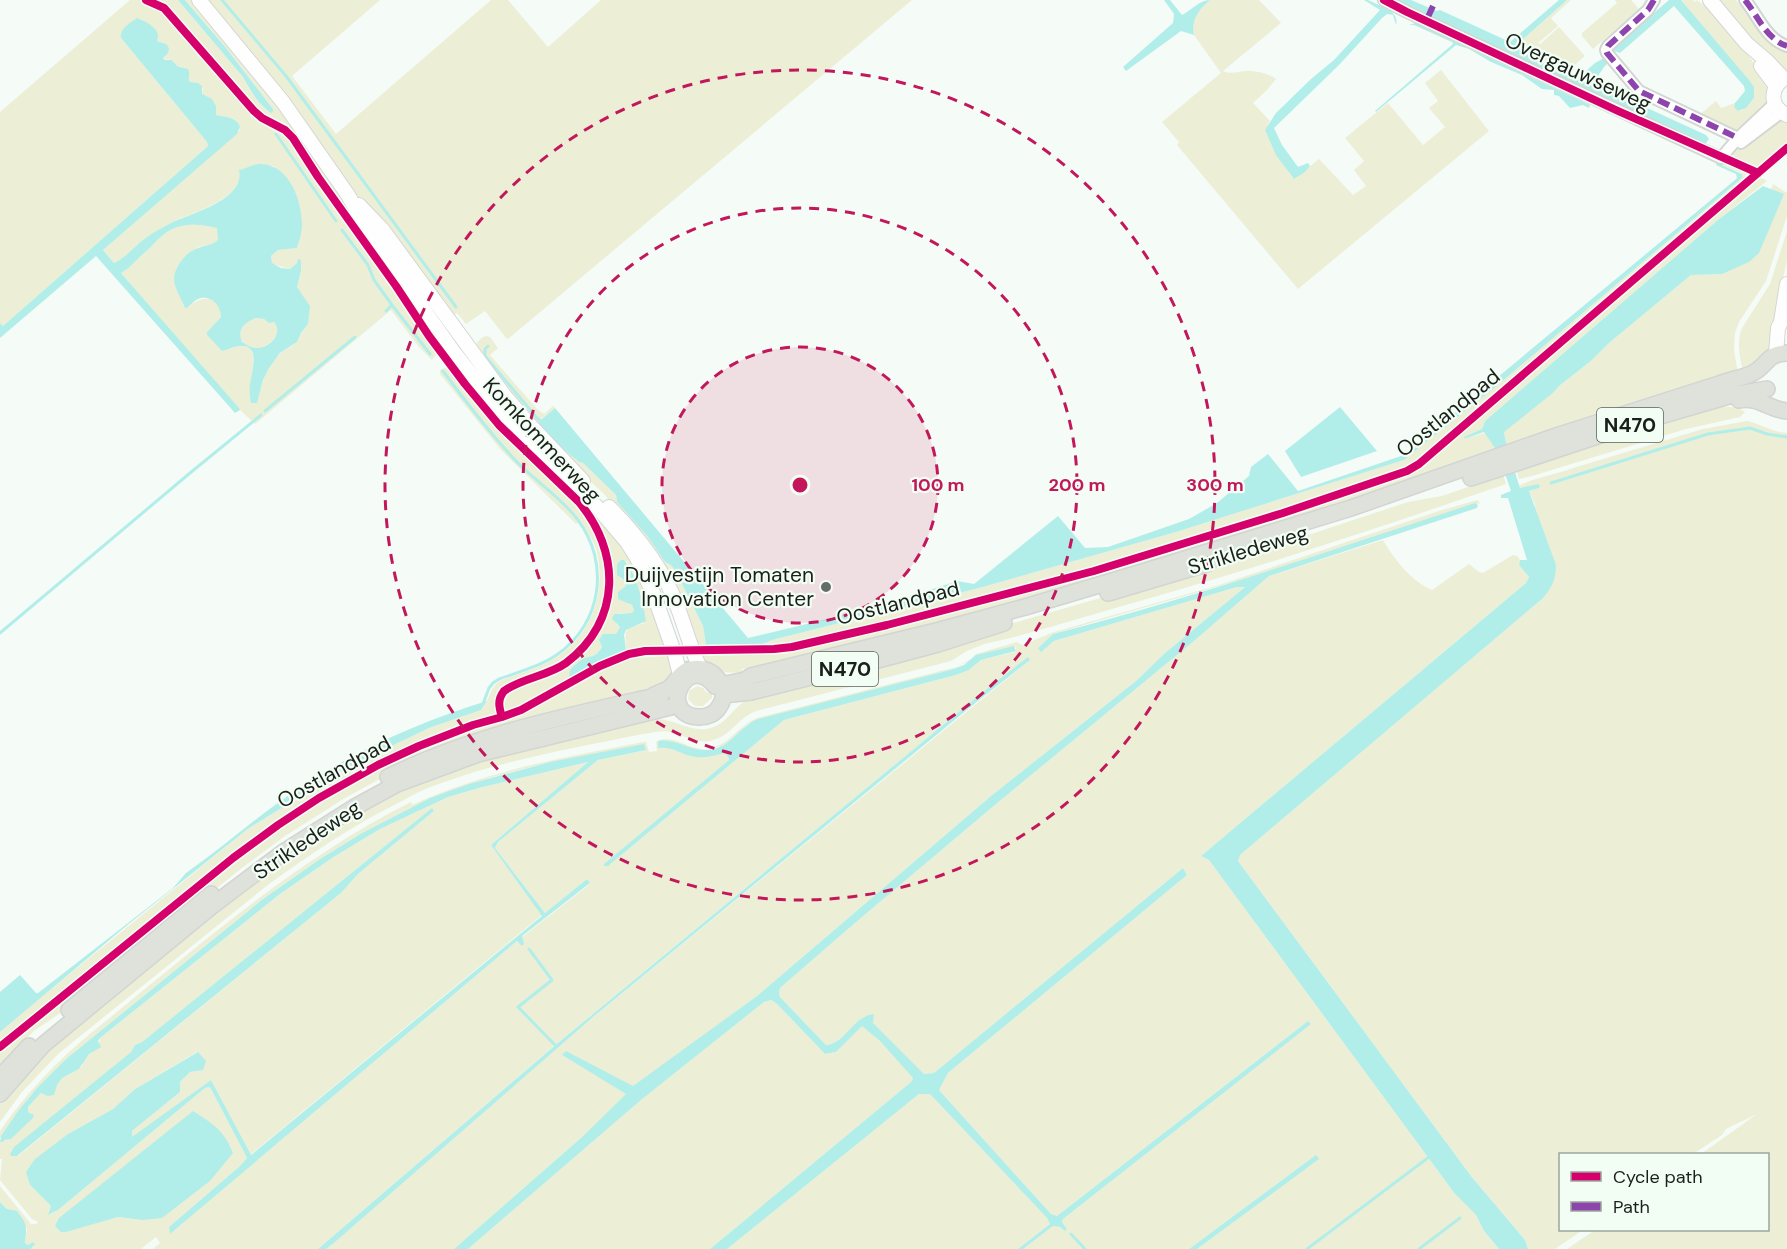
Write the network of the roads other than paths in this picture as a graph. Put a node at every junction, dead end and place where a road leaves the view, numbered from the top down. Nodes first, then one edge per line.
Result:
1 (198, 0) edge
2 (1384, 0) edge
3 (1654, 0) edge
4 (1744, 0) edge
5 (1709, 1) edge
6 (1787, 46) edge
7 (1782, 81) edge
8 (1781, 110) edge
9 (1738, 138) junction
10 (1721, 158) junction
11 (348, 195) junction
12 (1787, 284) edge
13 (1783, 356) edge
14 (1763, 378) junction
15 (1720, 392) junction
16 (1787, 402) edge
17 (1787, 411) edge
18 (700, 668) junction
19 (751, 684) junction
20 (721, 686) junction
21 (678, 688) junction
22 (649, 714) junction
23 (0, 1077) edge
24 (0, 1094) edge

1 - 11 main road, Komkommerweg
2 - 10 street, Overgauwseweg
3 - 9 street
4 - 6 street
5 - 7 main road
7 - 8 main road
8 - 9 street
8 - 10 street
9 - 10 street
11 - 18 main road, Komkommerweg
11 - 21 main road, Komkommerweg
12 - 13 main road
13 - 14 main road, N470
14 - 15 main road, Strikledeweg / N470
14 - 15 main road, Strikledeweg / N470
14 - 16 main road
15 - 17 main road, N470
15 - 19 main road, Strikledeweg / N470
18 - 20 main road
18 - 21 main road, N470
19 - 20 main road, Strikledeweg / N470
19 - 22 main road, N470
20 - 21 main road, N470
20 - 21 main road
21 - 22 main road, Strikledeweg / N470
21 - 23 main road, Strikledeweg / N470
22 - 24 main road, Strikledeweg / N470

